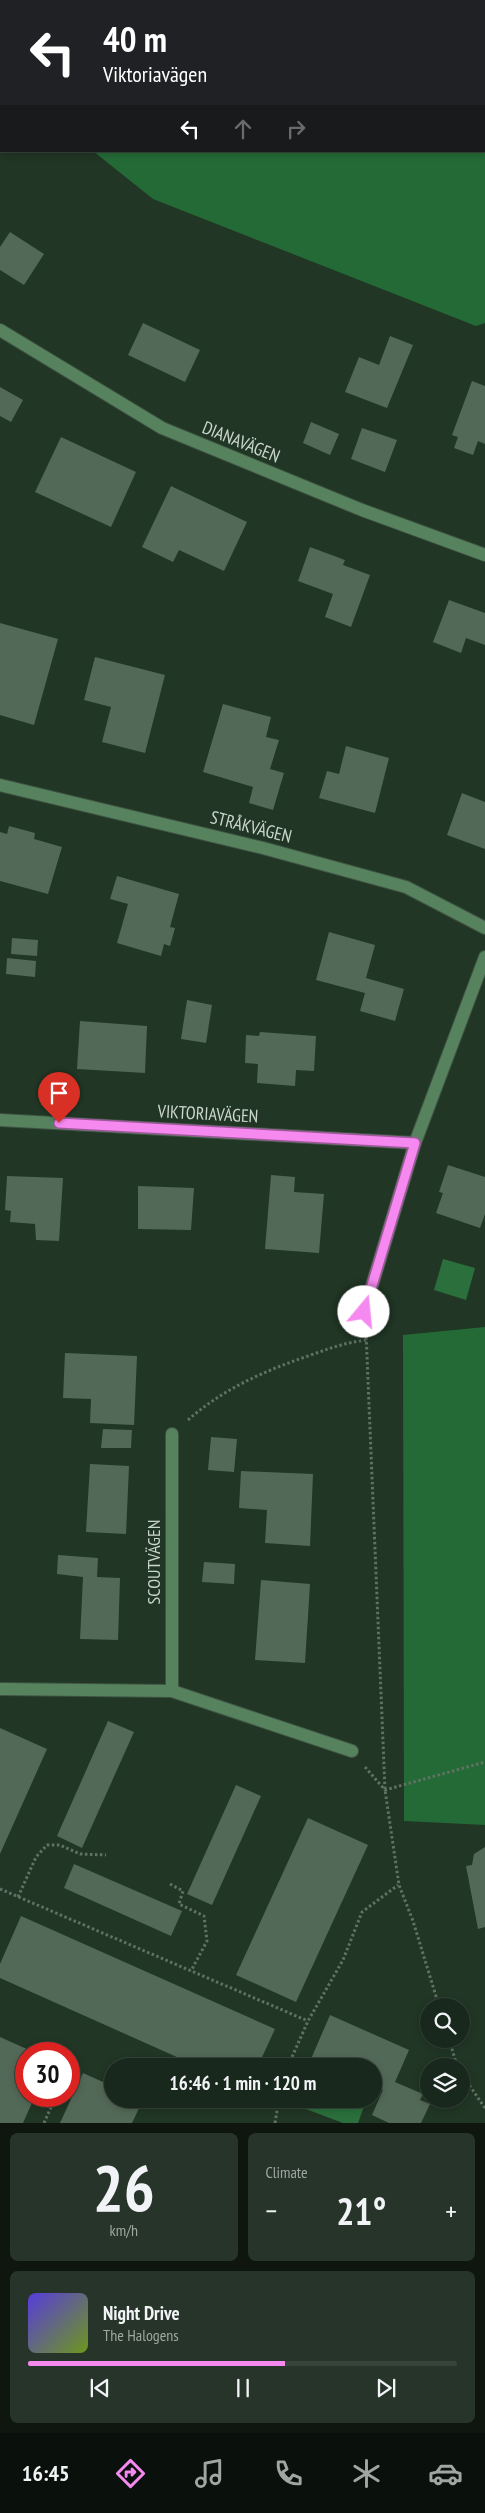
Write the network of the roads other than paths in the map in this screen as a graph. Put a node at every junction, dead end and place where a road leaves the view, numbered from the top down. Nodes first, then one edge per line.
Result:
1 (0, 330) edge
2 (485, 556) edge
3 (0, 785) edge
4 (485, 928) edge
5 (485, 957) edge
6 (0, 1120) edge
7 (415, 1143) junction
8 (364, 1312) road end
9 (172, 1434) road end
10 (0, 1689) edge
11 (172, 1691) junction
12 (352, 1751) road end

1 - 2 street, DIANAVÄGEN
3 - 4 street, STRÅKVÄGEN
5 - 7 street
6 - 7 street, VIKTORIAVÄGEN
7 - 8 street
9 - 11 street, SCOUTVÄGEN
10 - 11 street
11 - 12 street

